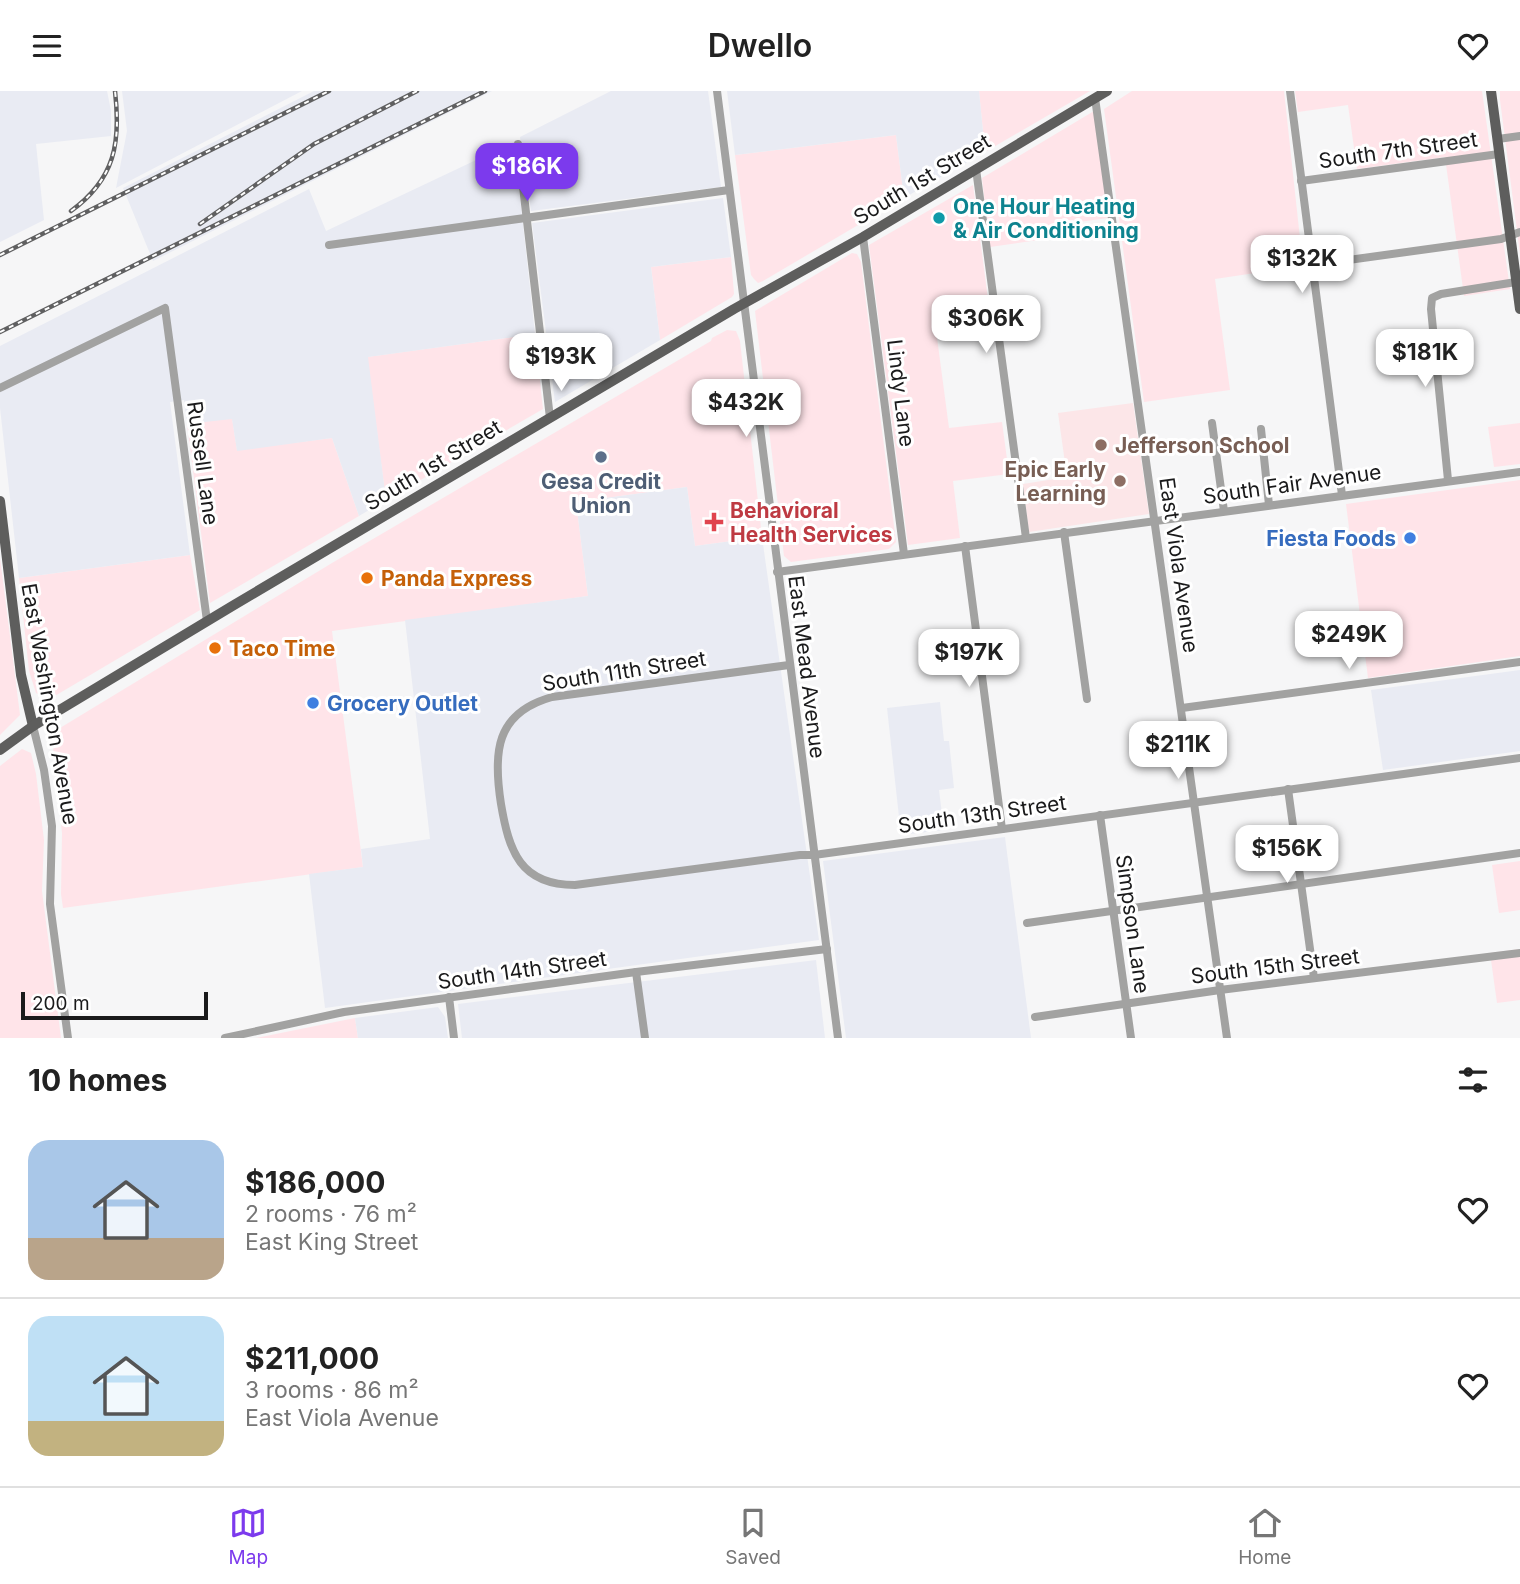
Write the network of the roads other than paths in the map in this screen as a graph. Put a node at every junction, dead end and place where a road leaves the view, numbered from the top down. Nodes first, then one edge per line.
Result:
1 (717, 91) edge
2 (1107, 91) edge
3 (1290, 91) edge
4 (1492, 91) edge
5 (1095, 98) junction
6 (1520, 136) edge
7 (1498, 139) junction
8 (518, 144) dead end
9 (1499, 154) junction
10 (976, 169) junction
11 (1301, 181) junction
12 (729, 190) junction
13 (527, 218) junction
14 (1515, 234) edge
15 (863, 237) junction
16 (329, 245) dead end
17 (1312, 265) junction
18 (1516, 282) junction
19 (744, 304) junction
20 (1520, 309) edge
21 (0, 388) edge
22 (550, 418) junction
23 (1212, 423) dead end
24 (1261, 429) dead end
25 (1520, 472) edge
26 (1448, 480) junction
27 (1342, 495) junction
28 (0, 501) edge
29 (1269, 505) junction
30 (1224, 511) junction
31 (1155, 519) junction
32 (1064, 532) junction
33 (1026, 538) junction
34 (965, 546) junction
35 (904, 554) junction
36 (777, 572) junction
37 (207, 621) junction
38 (1520, 662) edge
39 (789, 665) junction
40 (1087, 699) dead end
41 (1182, 708) junction
42 (33, 726) junction
43 (0, 750) edge
44 (1520, 758) edge
45 (1288, 789) junction
46 (501, 800) joint
47 (1195, 801) junction
48 (1100, 815) junction
49 (1002, 829) junction
50 (1520, 853) edge
51 (814, 855) junction
52 (1301, 884) junction
53 (1208, 897) junction
54 (1113, 910) junction
55 (1027, 923) dead end
56 (827, 949) junction
57 (1520, 953) edge
58 (636, 972) junction
59 (1314, 978) junction
60 (1220, 990) junction
61 (449, 997) junction
62 (1126, 1004) junction
63 (1035, 1017) dead end
64 (68, 1038) edge
65 (225, 1038) edge
66 (454, 1038) edge
67 (645, 1038) edge
68 (838, 1038) edge
69 (1131, 1038) edge
70 (1227, 1038) edge

1 - 12 street, East Mead Avenue
2 - 5 main road, South 1st Street
3 - 11 street
4 - 7 main road
5 - 10 main road, South 1st Street
5 - 31 street, East Viola Avenue
6 - 7 street, South 7th Street
7 - 9 main road
8 - 13 street
9 - 11 street, South 7th Street
9 - 14 main road
10 - 15 main road, South 1st Street
10 - 33 street
11 - 17 street
12 - 13 street
12 - 19 street, East Mead Avenue
13 - 16 street
13 - 22 street
14 - 17 street
14 - 18 main road
15 - 19 main road, South 1st Street
15 - 35 street, Lindy Lane
17 - 27 street
18 - 20 main road
18 - 26 street
19 - 22 main road, South 1st Street
19 - 36 street, East Mead Avenue
21 - 37 street, Russell Lane
22 - 37 main road, South 1st Street
23 - 30 street
24 - 29 street
25 - 26 street, South Fair Avenue
26 - 27 street, South Fair Avenue
27 - 29 street, South Fair Avenue
28 - 42 main road, East Washington Avenue
29 - 30 street, South Fair Avenue
30 - 31 street, South Fair Avenue
31 - 32 street, South Fair Avenue
31 - 41 street, East Viola Avenue
32 - 33 street, South Fair Avenue
32 - 40 street
33 - 34 street, South Fair Avenue
34 - 35 street, South Fair Avenue
34 - 49 street
35 - 36 street, South Fair Avenue
36 - 39 street, East Mead Avenue
37 - 42 main road, South 1st Street
38 - 41 street
39 - 46 street, South 11th Street
39 - 51 street, East Mead Avenue
41 - 47 street, East Viola Avenue
42 - 43 main road, South 1st Street
42 - 64 street, East Washington Avenue
44 - 45 street, South 13th Street
45 - 47 street, South 13th Street
45 - 52 street
46 - 51 street, South 13th Street
47 - 48 street, South 13th Street
47 - 53 street, East Viola Avenue
48 - 49 street, South 13th Street
48 - 54 street, Simpson Lane
49 - 51 street, South 13th Street
50 - 52 street
51 - 56 street, East Mead Avenue
52 - 53 street
52 - 59 street
53 - 54 street
53 - 60 street, East Viola Avenue
54 - 55 street
54 - 62 street, Simpson Lane
56 - 58 street, South 14th Street
56 - 68 street, East Mead Avenue
57 - 59 street, South 15th Street
58 - 61 street, South 14th Street
58 - 67 street
59 - 60 street, South 15th Street
60 - 62 street, South 15th Street
60 - 70 street, East Viola Avenue
61 - 65 street, South 14th Street
61 - 66 street
62 - 63 street, South 15th Street
62 - 69 street, Simpson Lane

